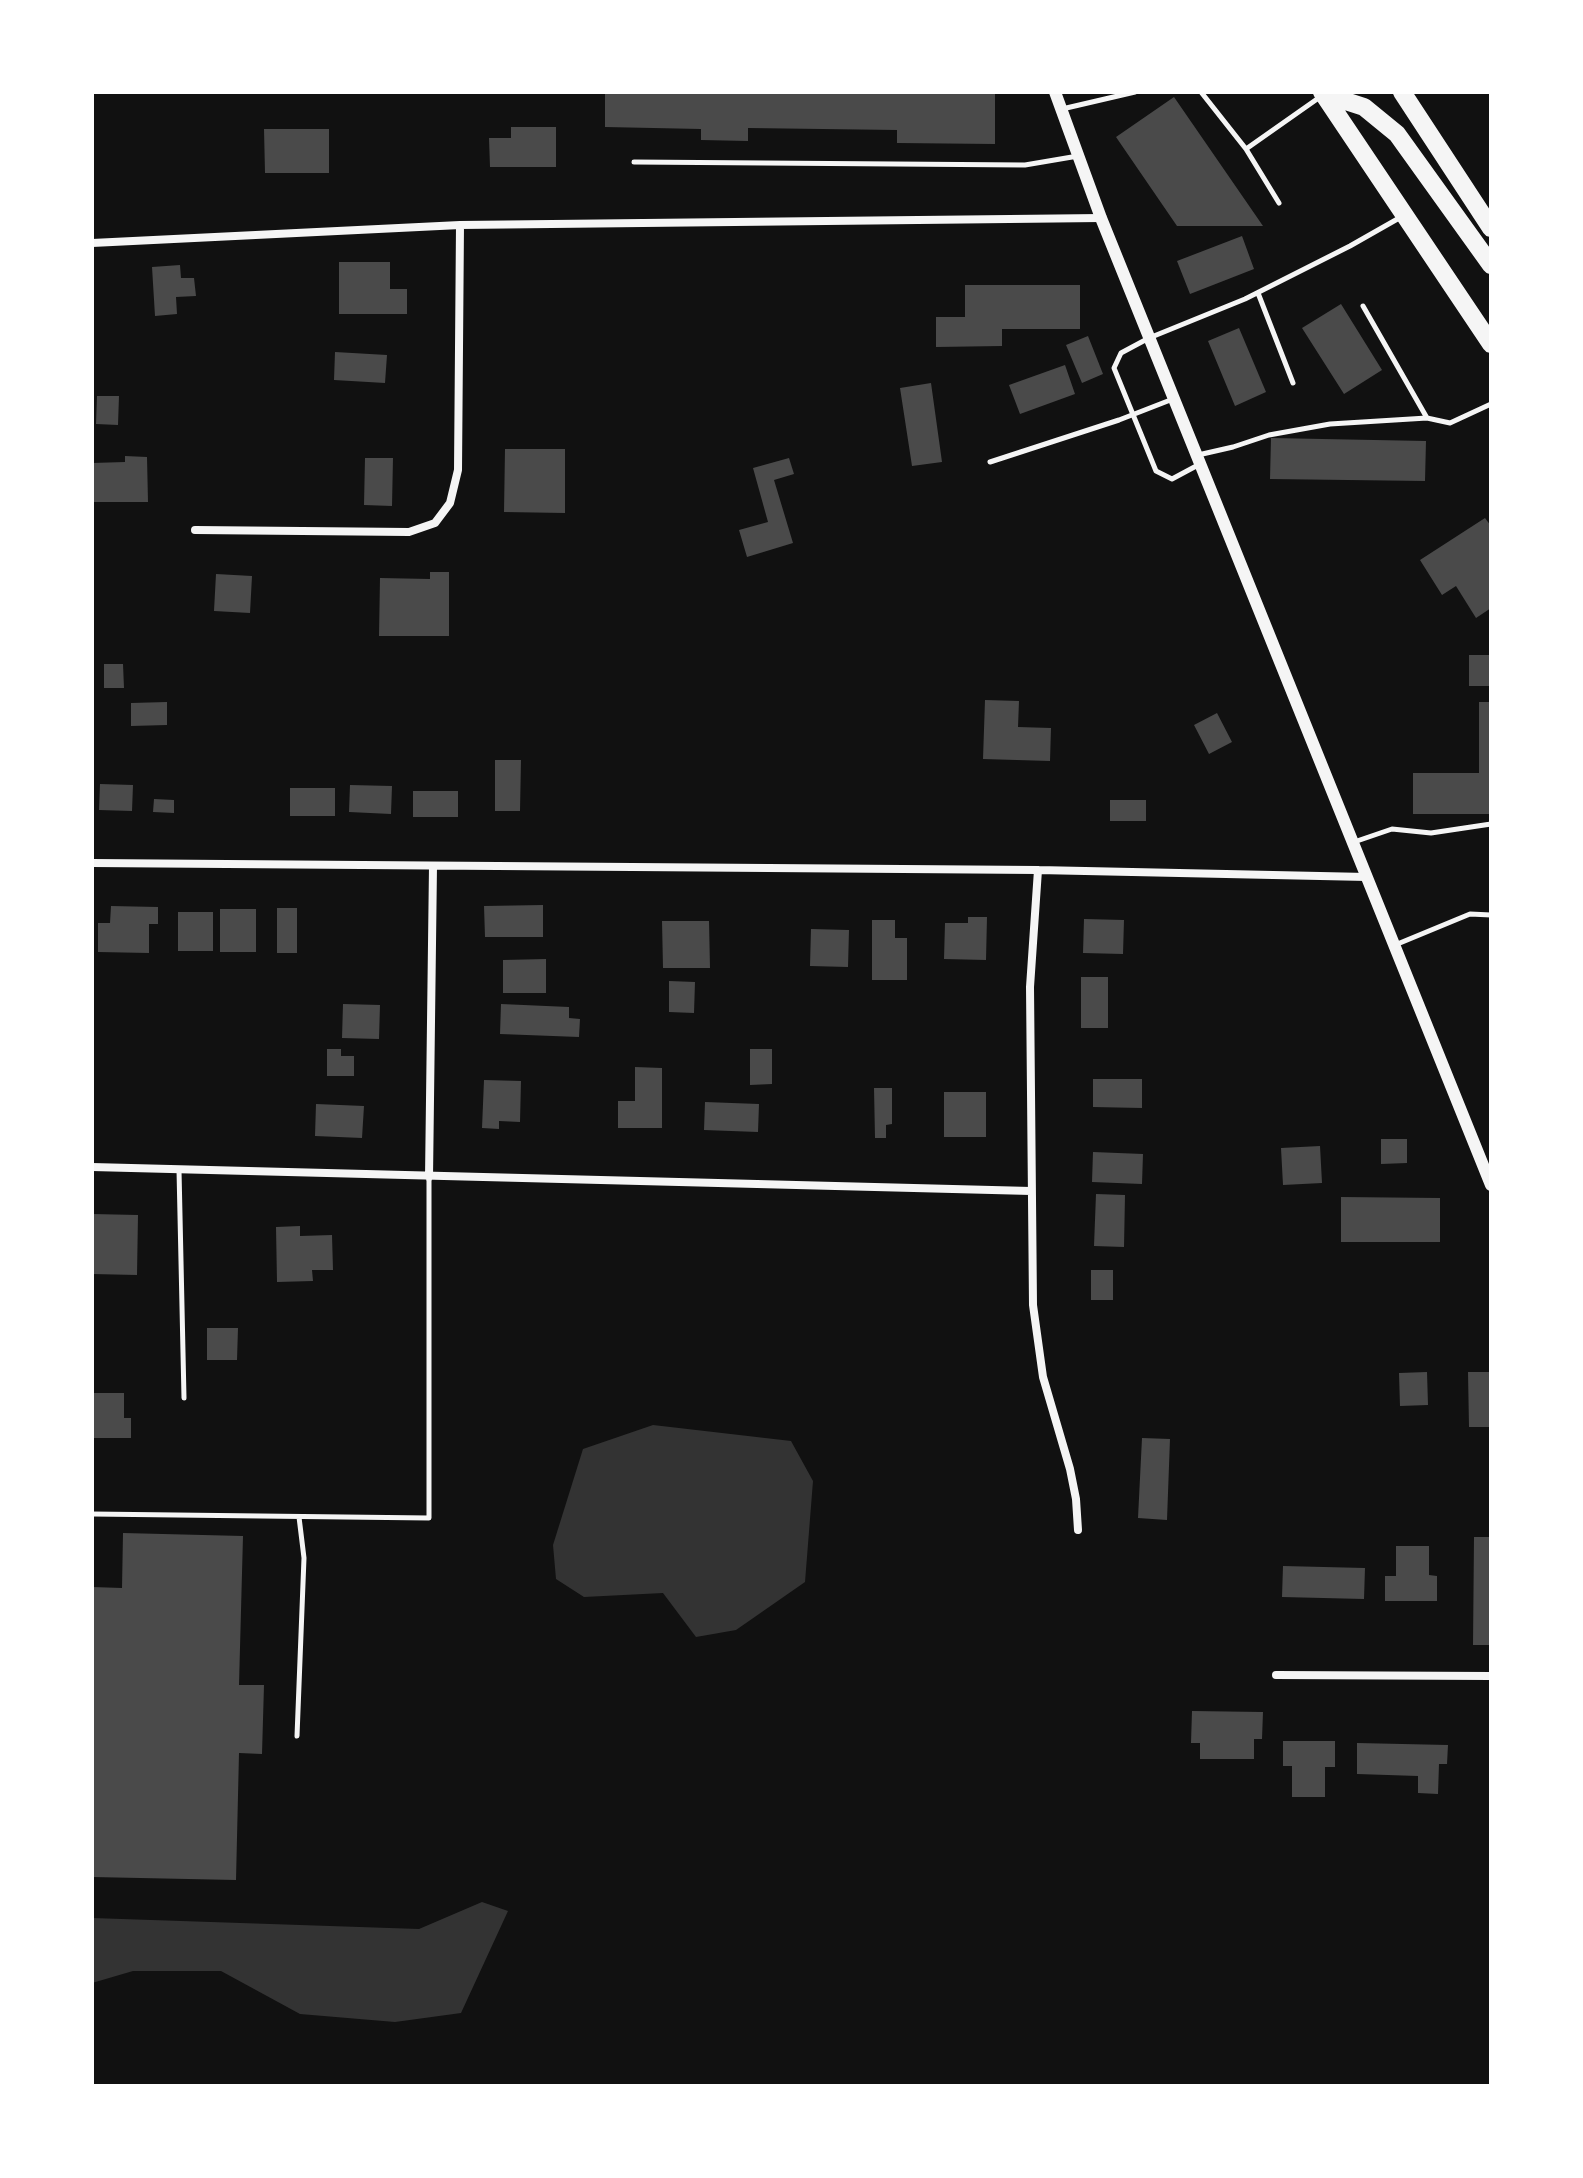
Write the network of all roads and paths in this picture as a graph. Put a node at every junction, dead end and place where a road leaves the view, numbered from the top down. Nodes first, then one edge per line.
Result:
1 (1055, 92) edge
2 (1135, 92) edge
3 (1201, 92) edge
4 (1402, 92) edge
5 (1323, 93) edge
6 (1062, 110) junction
7 (1246, 149) junction
8 (1079, 156) junction
9 (634, 162) dead end
10 (1279, 203) dead end
11 (1405, 214) junction
12 (1101, 218) junction
13 (460, 225) junction
14 (1491, 228) edge
15 (92, 243) edge
16 (1491, 265) edge
17 (1258, 293) junction
18 (1363, 306) dead end
19 (1149, 338) junction
20 (1491, 344) edge
21 (1293, 383) dead end
22 (1174, 399) junction
23 (1491, 404) edge
24 (1132, 415) junction
25 (1427, 418) junction
26 (1198, 460) junction
27 (990, 462) dead end
28 (195, 530) dead end
29 (1491, 824) edge
30 (1353, 843) junction
31 (92, 863) edge
32 (433, 866) junction
33 (1038, 870) junction
34 (1367, 877) junction
35 (1491, 915) edge
36 (1394, 945) junction
37 (92, 1167) edge
38 (179, 1169) junction
39 (429, 1177) junction
40 (1491, 1185) edge
41 (1031, 1191) junction
42 (184, 1398) dead end
43 (92, 1514) edge
44 (299, 1517) junction
45 (1078, 1530) dead end
46 (1276, 1675) dead end
47 (1491, 1676) edge
48 (297, 1736) dead end

1 - 6 street
2 - 6 lane
3 - 7 lane
4 - 14 highway
5 - 7 lane
5 - 11 highway
5 - 16 highway
6 - 8 street
7 - 10 lane
8 - 9 lane
8 - 12 street
11 - 17 lane
11 - 20 highway
12 - 13 street
12 - 19 street
13 - 15 street
13 - 28 street
17 - 19 lane
17 - 21 lane
18 - 25 lane
19 - 22 street
19 - 24 lane
22 - 24 lane
22 - 26 street
23 - 25 lane
24 - 26 lane
24 - 27 lane
25 - 26 lane
26 - 30 street
29 - 30 lane
30 - 34 street
31 - 32 street
32 - 33 street
32 - 39 street
33 - 34 street
33 - 41 street
34 - 36 street
35 - 36 lane
36 - 40 street
37 - 38 street
38 - 39 street
38 - 42 lane
39 - 41 street
39 - 44 lane
41 - 45 street
43 - 44 lane
44 - 48 lane
46 - 47 street

